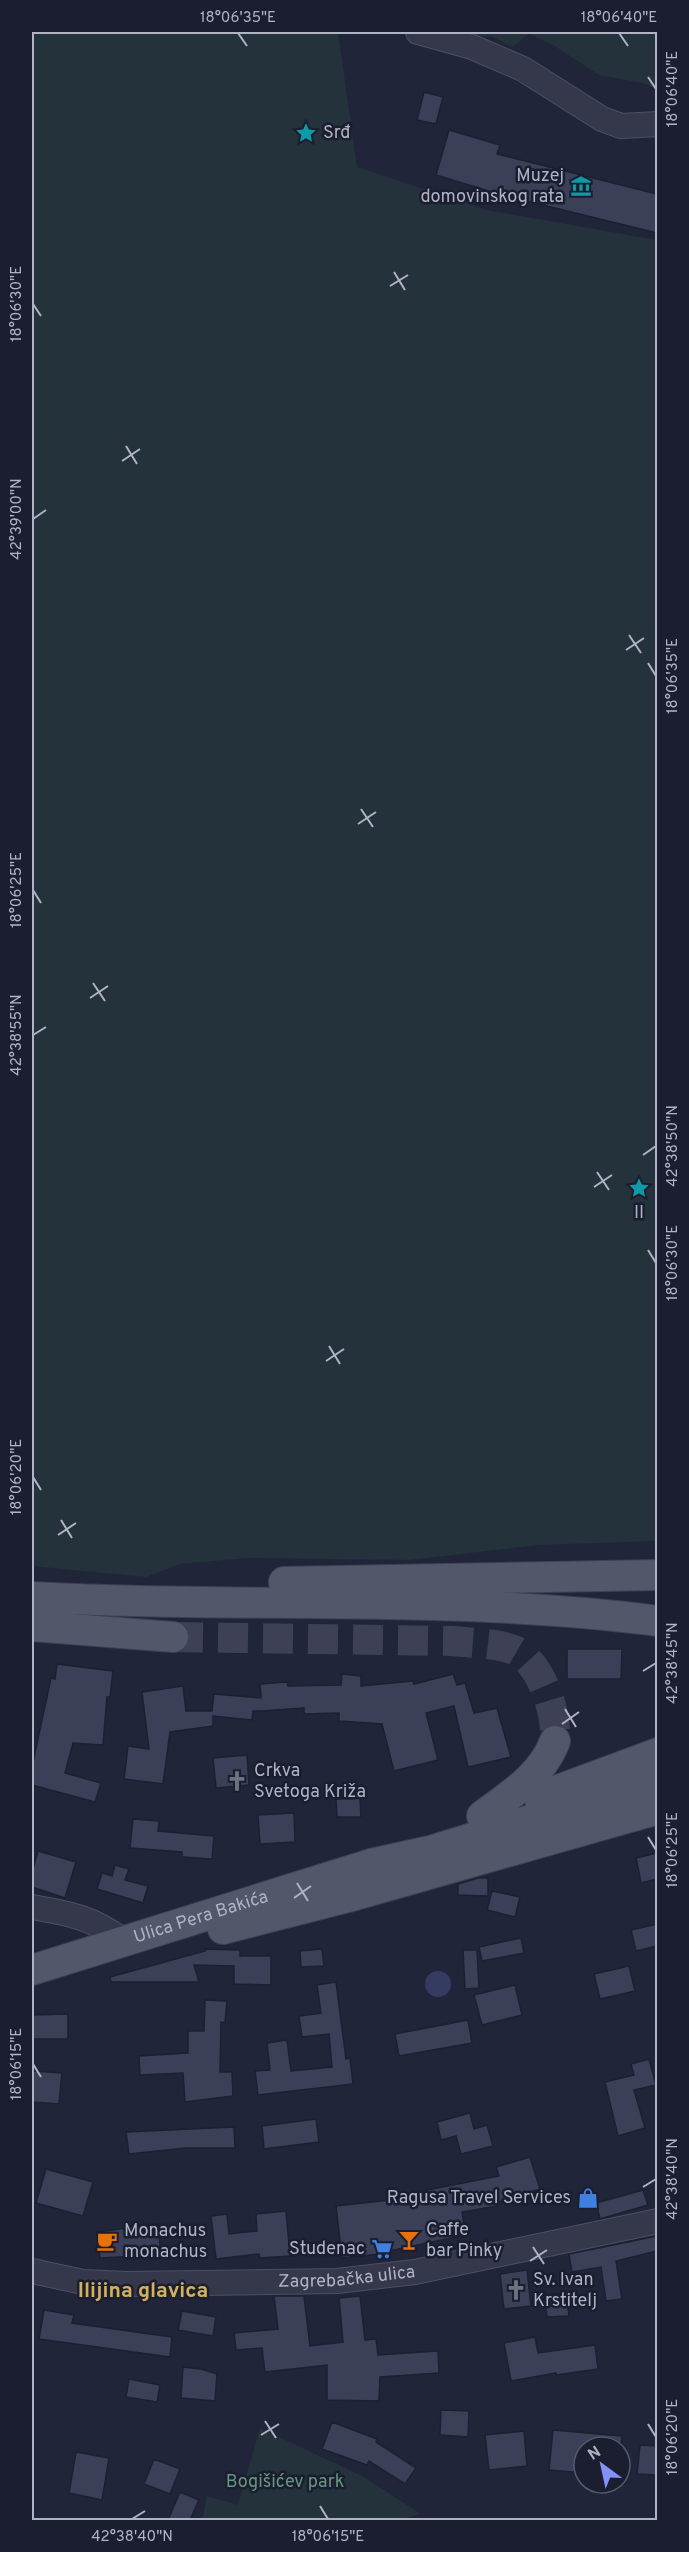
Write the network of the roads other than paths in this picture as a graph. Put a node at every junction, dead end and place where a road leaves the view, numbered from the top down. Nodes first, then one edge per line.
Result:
1 (429, 35) edge
2 (657, 124) edge
3 (657, 1575) edge
4 (32, 1597) edge
5 (180, 1602) junction
6 (657, 1621) edge
7 (32, 1626) edge
8 (173, 1637) tunnel mouth
9 (555, 1742) tunnel mouth
10 (657, 1753) edge
11 (657, 1784) edge
12 (657, 1809) edge
13 (482, 1816) junction
14 (371, 1864) junction
15 (32, 1907) edge
16 (125, 1942) junction
17 (32, 1970) edge
18 (657, 2221) edge
19 (32, 2271) edge

1 - 2 street
3 - 5 main road
4 - 5 main road
5 - 6 main road
7 - 8 main road
9 - 13 main road
10 - 13 main road
11 - 14 main road
12 - 16 main road
13 - 14 main road
14 - 16 main road, Ulica Pera Bakića
15 - 16 street
16 - 17 main road, Ulica Pera Bakića
18 - 19 street, Zagrebačka ulica

